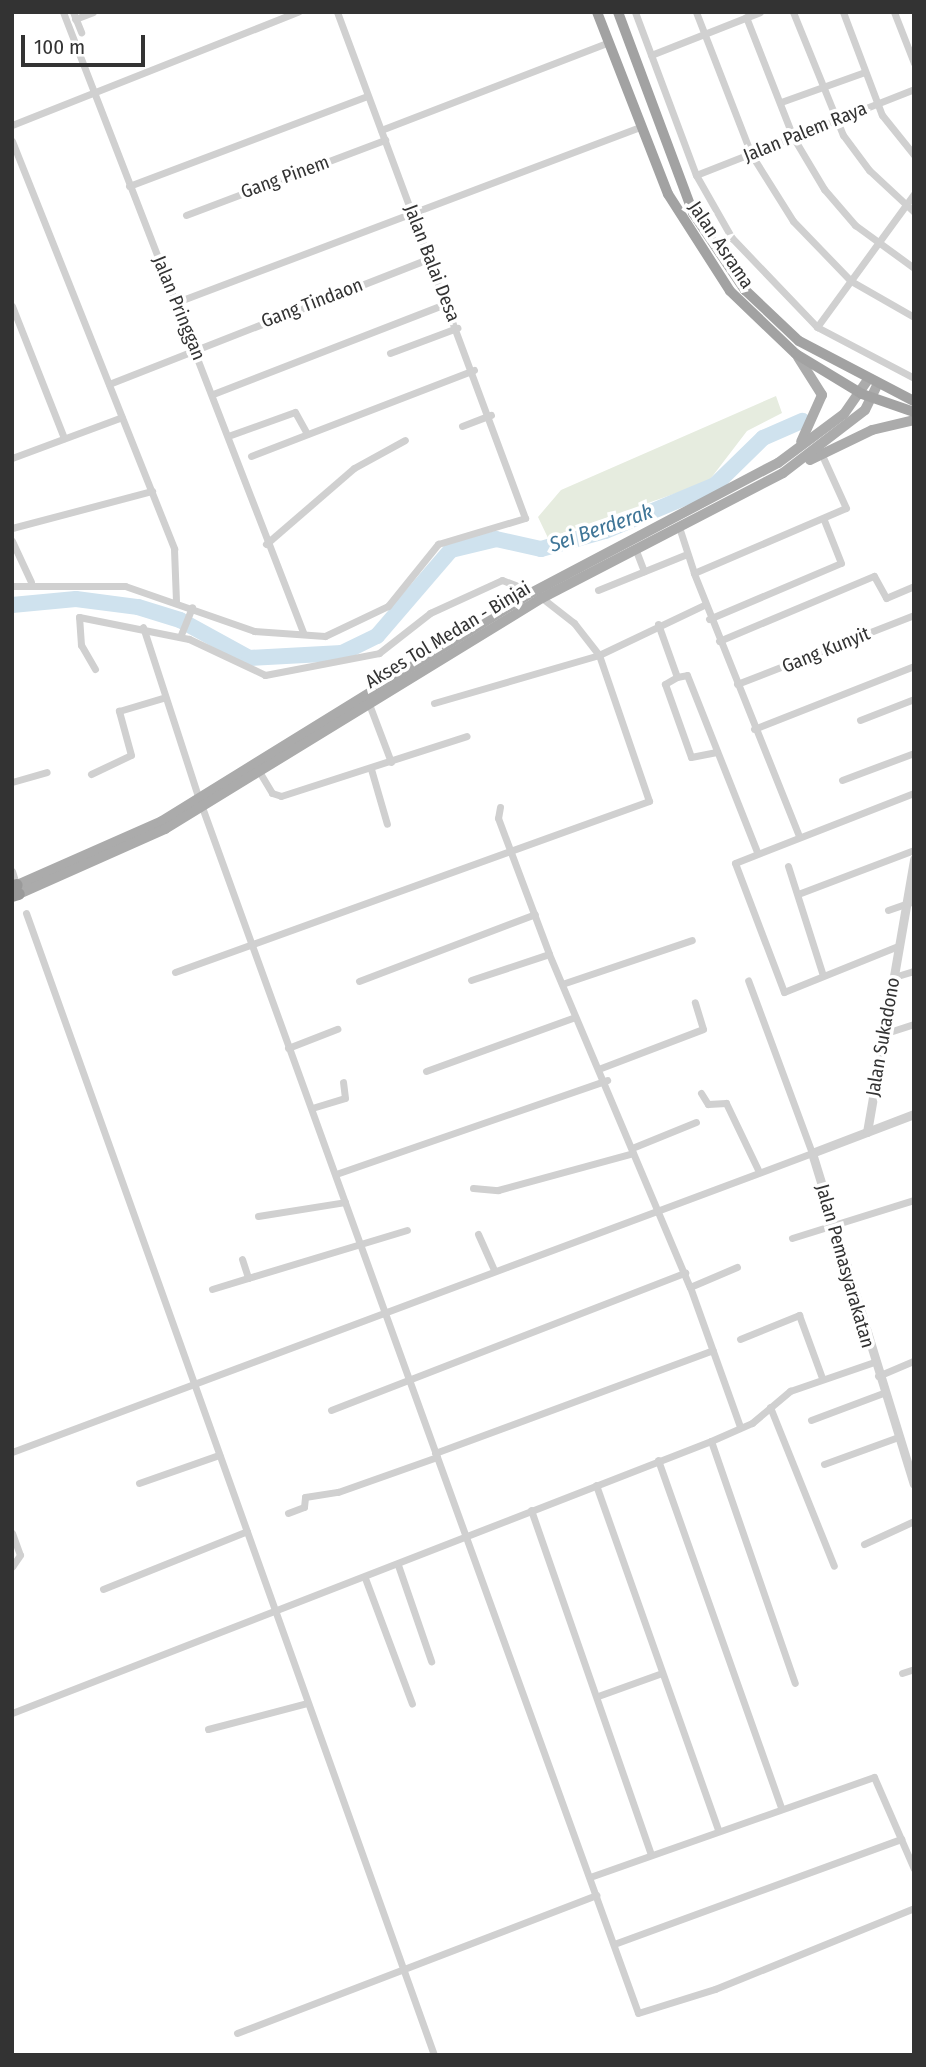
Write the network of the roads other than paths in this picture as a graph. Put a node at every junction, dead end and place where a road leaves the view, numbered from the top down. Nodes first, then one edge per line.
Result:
1 (63, 12) edge
2 (93, 12) edge
3 (298, 12) edge
4 (337, 12) edge
5 (597, 12) edge
6 (618, 12) edge
7 (635, 12) edge
8 (696, 12) edge
9 (760, 12) edge
10 (793, 12) edge
11 (843, 12) edge
12 (894, 12) edge
13 (74, 16) edge
14 (747, 17) junction
15 (81, 32) dead end
16 (704, 32) junction
17 (609, 42) junction
18 (651, 55) junction
19 (914, 63) edge
20 (865, 72) junction
21 (823, 87) junction
22 (914, 89) edge
23 (94, 93) junction
24 (367, 96) junction
25 (781, 102) junction
26 (878, 103) junction
27 (835, 120) junction
28 (12, 125) edge
29 (642, 126) junction
30 (381, 130) junction
31 (793, 137) junction
32 (385, 140) junction
33 (12, 141) edge
34 (751, 154) junction
35 (914, 155) edge
36 (696, 176) junction
37 (129, 186) junction
38 (914, 194) edge
39 (905, 206) junction
40 (914, 212) edge
41 (413, 213) junction
42 (186, 215) dead end
43 (880, 246) junction
44 (430, 258) junction
45 (914, 268) edge
46 (851, 281) junction
47 (177, 302) junction
48 (448, 303) junction
49 (12, 306) edge
50 (914, 317) edge
51 (817, 327) junction
52 (457, 328) junction
53 (195, 349) junction
54 (390, 353) dead end
55 (796, 354) junction
56 (474, 370) junction
57 (914, 378) edge
58 (872, 383) junction
59 (109, 384) junction
60 (214, 394) junction
61 (867, 396) junction
62 (914, 401) edge
63 (914, 412) edge
64 (491, 415) junction
65 (122, 417) junction
66 (914, 420) edge
67 (462, 426) dead end
68 (307, 434) junction
69 (228, 436) junction
70 (64, 438) junction
71 (405, 440) dead end
72 (793, 453) junction
73 (822, 455) junction
74 (251, 456) dead end
75 (12, 458) edge
76 (789, 470) junction
77 (152, 491) junction
78 (824, 520) junction
79 (679, 527) junction
80 (12, 528) edge
81 (12, 541) edge
82 (266, 544) junction
83 (634, 546) junction
84 (687, 554) junction
85 (644, 571) junction
86 (694, 573) junction
87 (31, 582) junction
88 (12, 586) edge
89 (914, 586) edge
90 (598, 590) dead end
91 (537, 595) junction
92 (176, 601) junction
93 (704, 605) junction
94 (191, 609) junction
95 (914, 615) edge
96 (709, 619) junction
97 (657, 624) junction
98 (143, 627) junction
99 (303, 632) junction
100 (181, 634) junction
101 (719, 641) junction
102 (599, 655) junction
103 (914, 666) edge
104 (94, 669) dead end
105 (677, 677) junction
106 (737, 684) junction
107 (163, 698) junction
108 (914, 699) edge
109 (434, 703) dead end
110 (369, 704) junction
111 (860, 720) dead end
112 (754, 729) junction
113 (312, 735) junction
114 (467, 736) dead end
115 (717, 752) junction
116 (914, 753) edge
117 (391, 762) junction
118 (371, 769) junction
119 (47, 772) dead end
120 (260, 773) junction
121 (91, 774) dead end
122 (842, 780) dead end
123 (12, 782) edge
124 (914, 793) edge
125 (201, 804) junction
126 (500, 807) dead end
127 (387, 824) dead end
128 (799, 836) junction
129 (511, 848) junction
130 (914, 850) edge
131 (757, 852) junction
132 (914, 859) edge
133 (788, 866) dead end
134 (12, 871) edge
135 (15, 890) edge
136 (798, 894) junction
137 (910, 902) edge
138 (888, 910) dead end
139 (26, 913) dead end
140 (535, 914) junction
141 (692, 940) dead end
142 (252, 945) junction
143 (898, 946) junction
144 (550, 954) junction
145 (914, 971) edge
146 (175, 972) dead end
147 (823, 976) junction
148 (894, 977) junction
149 (471, 980) dead end
150 (748, 980) dead end
151 (359, 981) dead end
152 (562, 984) junction
153 (695, 1002) dead end
154 (575, 1017) junction
155 (914, 1024) edge
156 (337, 1029) dead end
157 (883, 1034) junction
158 (288, 1048) junction
159 (601, 1068) junction
160 (426, 1071) dead end
161 (607, 1080) junction
162 (343, 1082) dead end
163 (701, 1093) dead end
164 (312, 1108) junction
165 (914, 1114) edge
166 (696, 1122) dead end
167 (866, 1132) junction
168 (632, 1150) junction
169 (812, 1153) junction
170 (760, 1172) junction
171 (335, 1174) junction
172 (473, 1188) dead end
173 (914, 1200) edge
174 (345, 1202) junction
175 (658, 1210) junction
176 (258, 1216) dead end
177 (833, 1223) junction
178 (407, 1230) dead end
179 (478, 1234) dead end
180 (792, 1238) dead end
181 (359, 1244) junction
182 (242, 1259) dead end
183 (737, 1267) dead end
184 (494, 1270) junction
185 (685, 1273) junction
186 (248, 1278) junction
187 (690, 1287) junction
188 (212, 1289) dead end
189 (385, 1313) junction
190 (740, 1339) dead end
191 (713, 1350) junction
192 (914, 1361) edge
193 (874, 1362) junction
194 (878, 1376) junction
195 (822, 1378) junction
196 (409, 1379) junction
197 (193, 1385) junction
198 (883, 1393) junction
199 (770, 1407) junction
200 (331, 1410) dead end
201 (811, 1420) dead end
202 (740, 1427) junction
203 (898, 1437) junction
204 (711, 1441) junction
205 (12, 1452) edge
206 (219, 1455) junction
207 (436, 1455) junction
208 (658, 1460) junction
209 (824, 1464) dead end
210 (139, 1483) dead end
211 (914, 1484) edge
212 (596, 1485) junction
213 (531, 1510) junction
214 (288, 1513) dead end
215 (914, 1521) edge
216 (247, 1531) junction
217 (12, 1533) edge
218 (466, 1536) junction
219 (864, 1544) dead end
220 (398, 1565) junction
221 (834, 1566) dead end
222 (12, 1567) edge
223 (365, 1578) junction
224 (103, 1589) dead end
225 (275, 1611) junction
226 (431, 1661) dead end
227 (914, 1669) edge
228 (662, 1672) junction
229 (902, 1672) dead end
230 (795, 1683) dead end
231 (598, 1696) junction
232 (307, 1703) junction
233 (412, 1704) dead end
234 (12, 1713) edge
235 (208, 1729) dead end
236 (781, 1808) junction
237 (718, 1830) junction
238 (901, 1839) junction
239 (651, 1854) junction
240 (914, 1869) edge
241 (590, 1877) junction
242 (596, 1895) junction
243 (914, 1908) edge
244 (614, 1944) junction
245 (402, 1969) junction
246 (237, 2034) dead end
247 (434, 2055) edge

1 - 23 street, Jalan Pringgan
2 - 13 street
3 - 23 street
4 - 24 street, Jalan Balai Desa
5 - 17 highway, Jalan Asrama
6 - 58 highway, Jalan Asrama
7 - 18 street
8 - 16 street
9 - 14 street
10 - 21 street
11 - 20 street
12 - 19 street
13 - 15 street
14 - 16 street
14 - 25 street
16 - 18 street
16 - 34 street
17 - 29 highway, Jalan Asrama
17 - 30 street
18 - 36 street
20 - 21 street
20 - 26 street
21 - 25 street
21 - 27 street
22 - 26 street, Jalan Palem Raya
23 - 28 street
23 - 37 street, Jalan Pringgan
24 - 30 street, Jalan Balai Desa
24 - 37 street
25 - 31 street
26 - 27 street, Jalan Palem Raya
26 - 35 street
27 - 31 street, Jalan Palem Raya
27 - 39 street
29 - 41 street
29 - 55 highway, Jalan Asrama
30 - 32 street, Jalan Balai Desa
31 - 34 street, Jalan Palem Raya
31 - 43 street
32 - 41 street, Jalan Balai Desa
32 - 42 street, Gang Pinem
33 - 59 street
34 - 36 street, Jalan Palem Raya
34 - 46 street
36 - 51 street
37 - 47 street, Jalan Pringgan
38 - 39 street
39 - 40 street
39 - 43 street
41 - 44 street, Jalan Balai Desa
41 - 47 street
43 - 45 street
43 - 46 street
44 - 48 street, Jalan Balai Desa
44 - 53 street, Gang Tindaon
46 - 50 street
46 - 51 street
47 - 53 street, Jalan Pringgan
48 - 52 street, Jalan Balai Desa
48 - 60 street
49 - 70 street
51 - 57 street
52 - 54 street
52 - 56 street, Jalan Balai Desa
53 - 59 street, Gang Tindaon
53 - 60 street, Jalan Pringgan
55 - 61 highway, Jalan Asrama
55 - 72 main road
56 - 64 street, Jalan Balai Desa
56 - 68 street
58 - 61 main road, Akses Tol Medan - Binjai
58 - 62 highway, Jalan Asrama
59 - 65 street
60 - 69 street, Jalan Pringgan
61 - 63 highway, Jalan Asrama
61 - 72 main road, Akses Tol Medan - Binjai
61 - 76 main road, Akses Tol Medan - Binjai
64 - 67 street
64 - 99 street, Jalan Balai Desa
65 - 70 street
65 - 77 street
66 - 73 main road
68 - 69 street
68 - 74 street
69 - 82 street, Jalan Pringgan
70 - 75 street
71 - 82 street
72 - 83 main road, Akses Tol Medan - Binjai
73 - 76 main road
73 - 78 street
76 - 79 main road, Akses Tol Medan - Binjai
77 - 80 street
77 - 92 street
78 - 86 street
78 - 96 street
79 - 83 main road, Akses Tol Medan - Binjai
79 - 84 street
81 - 87 street
82 - 99 street, Jalan Pringgan
83 - 85 street
83 - 91 main road, Akses Tol Medan - Binjai
84 - 85 street
84 - 86 street
85 - 90 street
86 - 93 street
87 - 88 street
87 - 92 street
89 - 101 street
91 - 100 street
91 - 102 street
91 - 110 main road, Akses Tol Medan - Binjai
91 - 113 main road, Akses Tol Medan - Binjai
92 - 94 street
93 - 96 street
93 - 97 street
94 - 99 street
94 - 100 street
95 - 106 street, Gang Kunyit
96 - 101 street
97 - 102 street
97 - 105 street
98 - 100 street
98 - 104 street
98 - 107 street
101 - 106 street
102 - 109 street
102 - 129 street
103 - 112 street
105 - 115 street
105 - 115 street
106 - 112 street
107 - 121 street
107 - 125 street
108 - 111 street
110 - 113 main road, Akses Tol Medan - Binjai
110 - 117 street
112 - 128 street
113 - 120 main road, Akses Tol Medan - Binjai
113 - 125 main road, Akses Tol Medan - Binjai
114 - 117 street
115 - 131 street
116 - 122 street
117 - 118 street
118 - 120 street
118 - 127 street
119 - 123 street
120 - 125 main road, Akses Tol Medan - Binjai
124 - 128 street
125 - 135 main road, Akses Tol Medan - Binjai
125 - 142 street
126 - 129 street
128 - 131 street
129 - 140 street
129 - 142 street
130 - 136 street
131 - 147 street
132 - 137 street, Jalan Sukadono
133 - 136 street
134 - 135 street
136 - 147 street
137 - 138 street
137 - 143 street, Jalan Sukadono
139 - 197 street
140 - 144 street
140 - 151 street
141 - 152 street
142 - 146 street
142 - 158 street
143 - 147 street
143 - 148 street, Jalan Sukadono
144 - 149 street
144 - 152 street
145 - 148 street
148 - 157 street, Jalan Sukadono
150 - 169 street
152 - 154 street
153 - 159 street
154 - 159 street
154 - 160 street
155 - 157 street
156 - 158 street
157 - 167 street, Jalan Sukadono
158 - 164 street
159 - 161 street
161 - 168 street
161 - 171 street
162 - 164 street
163 - 170 street
164 - 171 street
165 - 167 street
166 - 168 street
167 - 169 street
168 - 172 street
168 - 175 street
169 - 170 street
169 - 177 street, Jalan Pemasyarakatan
170 - 175 street
171 - 174 street
173 - 177 street
174 - 176 street
174 - 181 street
175 - 184 street
175 - 185 street
177 - 180 street
177 - 193 street, Jalan Pemasyarakatan
178 - 181 street
179 - 184 street
181 - 186 street
181 - 189 street
182 - 186 street
183 - 187 street
184 - 189 street
185 - 187 street
185 - 196 street
186 - 188 street
187 - 191 street
189 - 196 street
189 - 197 street
190 - 195 street
191 - 202 street
191 - 207 street
192 - 194 street
193 - 194 street, Jalan Pemasyarakatan
193 - 195 street
194 - 198 street, Jalan Pemasyarakatan
195 - 199 street
196 - 200 street
196 - 207 street
197 - 205 street
197 - 206 street
198 - 201 street
198 - 203 street, Jalan Pemasyarakatan
199 - 202 street
199 - 221 street
202 - 204 street
203 - 209 street
203 - 211 street, Jalan Pemasyarakatan
204 - 208 street
204 - 230 street
206 - 210 street
206 - 216 street
207 - 214 street
207 - 218 street
208 - 212 street
208 - 236 street
212 - 213 street
212 - 228 street
213 - 218 street
213 - 231 street
215 - 219 street
216 - 224 street
216 - 225 street
217 - 222 street
218 - 220 street
218 - 241 street
220 - 223 street
220 - 226 street
223 - 225 street
223 - 233 street
225 - 232 street
225 - 234 street
227 - 229 street
228 - 231 street
228 - 237 street
231 - 239 street
232 - 235 street
232 - 245 street
236 - 237 street
236 - 238 street
237 - 239 street
238 - 240 street
238 - 244 street
239 - 241 street
241 - 242 street
242 - 244 street
242 - 245 street
243 - 244 street
245 - 246 street
245 - 247 street

